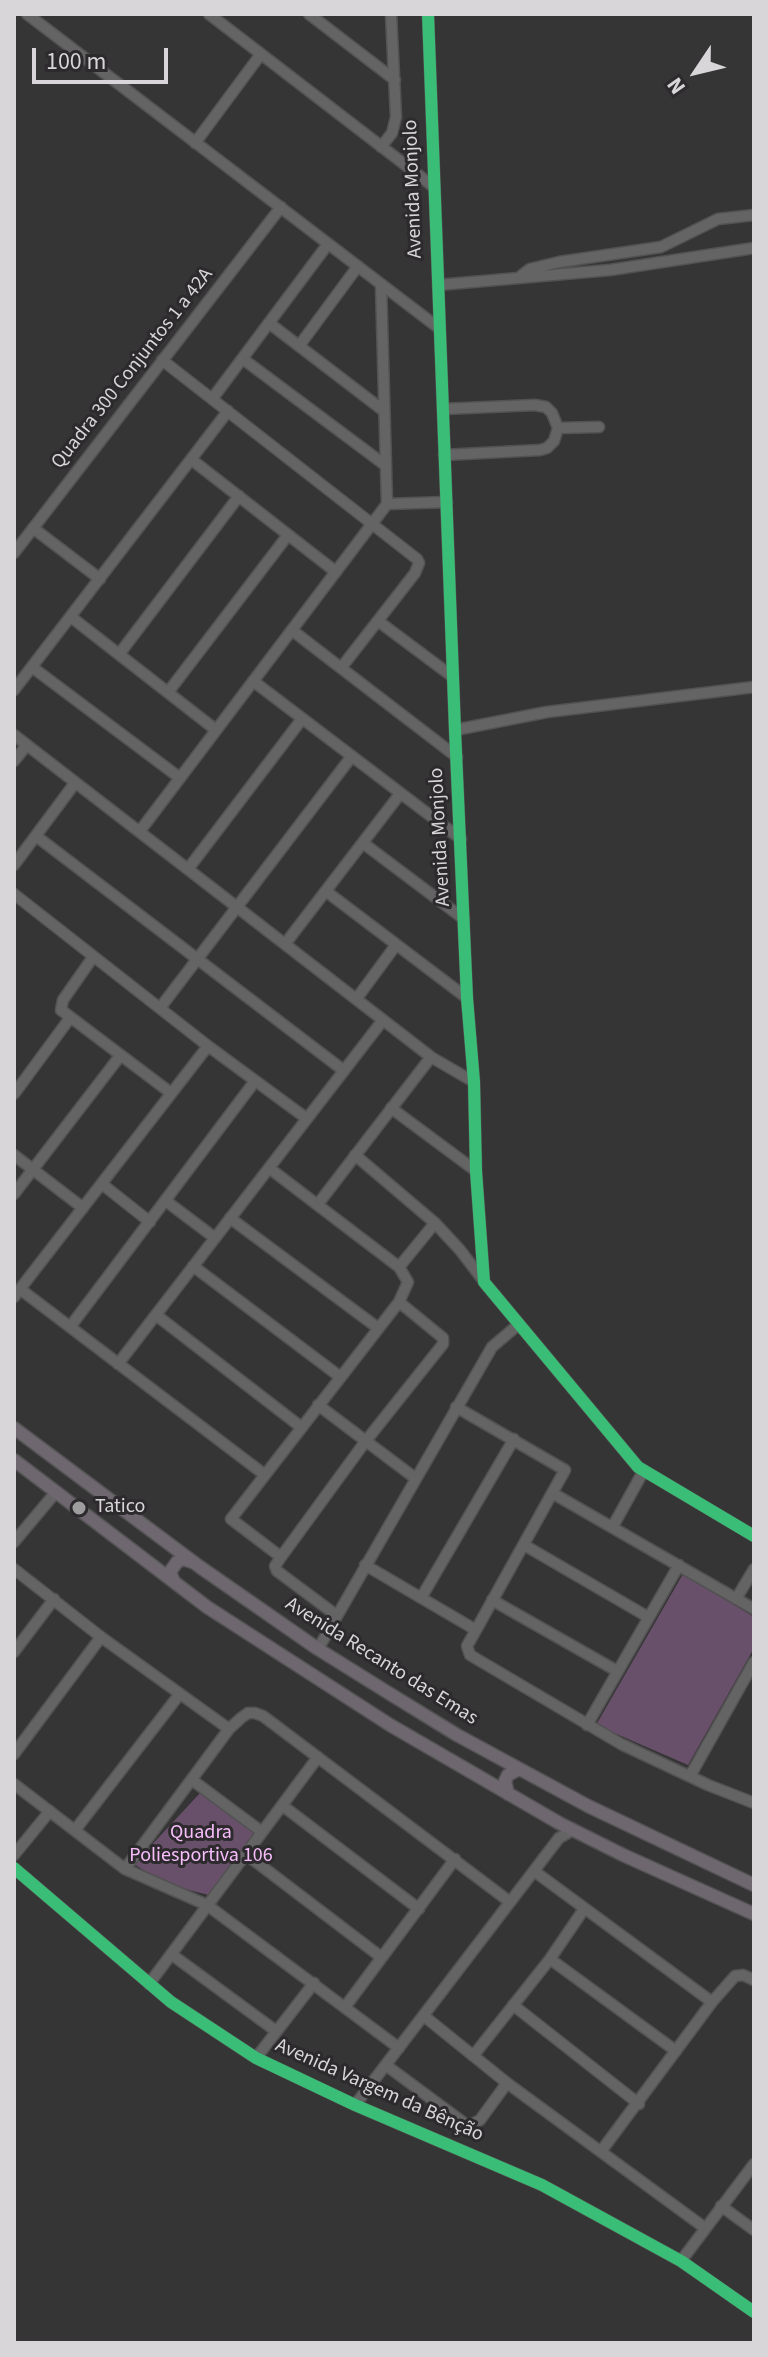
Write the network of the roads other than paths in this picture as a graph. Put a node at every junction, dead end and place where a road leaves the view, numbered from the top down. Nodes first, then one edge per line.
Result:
1 (28, 14) edge
2 (209, 14) edge
3 (309, 14) edge
4 (391, 14) edge
5 (428, 14) edge
6 (261, 54) junction
7 (395, 80) junction
8 (195, 143) junction
9 (381, 147) junction
10 (434, 187) junction
11 (281, 207) junction
12 (754, 215) edge
13 (328, 244) junction
14 (754, 248) edge
15 (358, 266) junction
16 (519, 277) junction
17 (381, 284) junction
18 (438, 285) junction
19 (269, 323) junction
20 (440, 329) junction
21 (299, 346) junction
22 (243, 359) junction
23 (162, 360) junction
24 (212, 399) junction
25 (443, 409) junction
26 (228, 411) junction
27 (384, 411) junction
28 (599, 427) dead end
29 (558, 428) junction
30 (444, 455) junction
31 (192, 460) junction
32 (385, 465) junction
33 (239, 496) junction
34 (447, 502) junction
35 (387, 504) junction
36 (374, 523) junction
37 (33, 528) junction
38 (288, 535) junction
39 (14, 553) edge
40 (336, 572) junction
41 (100, 579) junction
42 (71, 617) junction
43 (378, 621) junction
44 (293, 631) junction
45 (120, 653) junction
46 (32, 667) junction
47 (341, 668) junction
48 (453, 677) junction
49 (253, 681) junction
50 (754, 687) edge
51 (14, 690) edge
52 (169, 691) junction
53 (302, 719) junction
54 (216, 730) junction
55 (455, 730) junction
56 (14, 735) edge
57 (27, 745) junction
58 (352, 756) junction
59 (457, 757) junction
60 (14, 761) edge
61 (180, 778) junction
62 (75, 783) junction
63 (400, 794) junction
64 (140, 831) junction
65 (36, 836) junction
66 (461, 839) junction
67 (363, 843) junction
68 (14, 865) edge
69 (188, 869) junction
70 (327, 892) junction
71 (14, 894) edge
72 (237, 906) junction
73 (464, 919) junction
74 (285, 944) junction
75 (396, 945) junction
76 (93, 957) junction
77 (197, 958) junction
78 (357, 998) junction
79 (467, 998) junction
80 (160, 1008) junction
81 (70, 1018) junction
82 (383, 1020) junction
83 (208, 1046) junction
84 (120, 1056) junction
85 (431, 1057) junction
86 (343, 1070) junction
87 (255, 1081) junction
88 (474, 1082) junction
89 (171, 1093) junction
90 (14, 1094) edge
91 (391, 1108) junction
92 (306, 1118) junction
93 (14, 1155) edge
94 (355, 1155) junction
95 (269, 1168) junction
96 (33, 1169) junction
97 (476, 1171) junction
98 (102, 1184) junction
99 (14, 1194) edge
100 (166, 1201) junction
101 (318, 1204) junction
102 (83, 1208) junction
103 (230, 1218) junction
104 (150, 1222) junction
105 (435, 1223) junction
106 (215, 1238) junction
107 (480, 1244) junction
108 (460, 1250) junction
109 (193, 1266) junction
110 (399, 1267) junction
111 (484, 1282) junction
112 (17, 1293) edge
113 (399, 1302) junction
114 (156, 1315) junction
115 (519, 1324) junction
116 (70, 1327) junction
117 (378, 1328) junction
118 (118, 1364) junction
119 (339, 1376) junction
120 (318, 1405) junction
121 (456, 1407) junction
122 (301, 1427) junction
123 (14, 1428) edge
124 (514, 1439) junction
125 (365, 1442) junction
126 (14, 1460) edge
127 (643, 1472) junction
128 (265, 1475) junction
129 (415, 1478) junction
130 (56, 1492) junction
131 (554, 1494) junction
132 (613, 1526) junction
133 (754, 1536) edge
134 (161, 1537) junction
135 (14, 1542) edge
136 (524, 1545) junction
137 (281, 1557) junction
138 (146, 1559) junction
139 (195, 1563) junction
140 (365, 1565) junction
141 (679, 1565) junction
142 (14, 1569) edge
143 (754, 1569) edge
144 (174, 1582) junction
145 (421, 1598) junction
146 (54, 1599) junction
147 (736, 1599) junction
148 (492, 1600) junction
149 (754, 1609) edge
150 (336, 1615) junction
151 (648, 1617) junction
152 (476, 1630) junction
153 (101, 1637) junction
154 (318, 1649) junction
155 (14, 1652) edge
156 (754, 1662) edge
157 (617, 1671) junction
158 (179, 1695) junction
159 (587, 1725) junction
160 (229, 1729) junction
161 (466, 1740) junction
162 (14, 1754) edge
163 (318, 1757) junction
164 (448, 1758) junction
165 (519, 1769) junction
166 (690, 1776) junction
167 (192, 1780) junction
168 (14, 1784) edge
169 (508, 1794) junction
170 (754, 1803) edge
171 (283, 1806) junction
172 (50, 1811) junction
173 (559, 1823) junction
174 (75, 1830) junction
175 (573, 1830) junction
176 (262, 1832) junction
177 (559, 1838) junction
178 (14, 1855) edge
179 (247, 1855) junction
180 (455, 1859) junction
181 (14, 1868) edge
182 (125, 1869) junction
183 (534, 1871) junction
184 (730, 1876) junction
185 (754, 1885) edge
186 (716, 1898) junction
187 (510, 1902) junction
188 (207, 1905) junction
189 (419, 1909) junction
190 (584, 1909) junction
191 (754, 1914) edge
192 (171, 1954) junction
193 (381, 1957) junction
194 (550, 1959) junction
195 (754, 1980) edge
196 (314, 1983) junction
197 (149, 1984) junction
198 (712, 2002) junction
199 (513, 2005) junction
200 (345, 2007) junction
201 (424, 2016) junction
202 (276, 2031) junction
203 (399, 2048) junction
204 (676, 2051) junction
205 (473, 2056) junction
206 (256, 2058) junction
207 (387, 2066) junction
208 (507, 2083) junction
209 (639, 2104) junction
210 (355, 2105) junction
211 (602, 2150) junction
212 (754, 2164) edge
213 (721, 2206) junction
214 (705, 2228) junction
215 (754, 2230) edge
216 (681, 2261) junction
217 (754, 2312) edge

1 - 8 street
2 - 6 street
3 - 7 street
4 - 7 street
5 - 10 street, Avenida Monjolo
6 - 8 street
6 - 9 street
7 - 9 street
8 - 11 street
9 - 10 street
10 - 18 street, Avenida Monjolo
11 - 13 street
11 - 23 street, Quadra 300 Conjuntos 1 a 42A
12 - 16 street
13 - 15 street
13 - 19 street
14 - 16 street
15 - 17 street
15 - 21 street
16 - 18 street
17 - 20 street
17 - 27 street
18 - 20 street, Avenida Monjolo
19 - 21 street
19 - 22 street
20 - 25 street, Avenida Monjolo
21 - 27 street
22 - 24 street
22 - 32 street
23 - 24 street
23 - 37 street, Quadra 300 Conjuntos 1 a 42A
24 - 26 street
25 - 29 street
25 - 30 street, Avenida Monjolo
26 - 31 street
26 - 36 street
27 - 32 street
28 - 29 street
29 - 30 street
30 - 34 street, Avenida Monjolo
31 - 33 street
31 - 41 street
32 - 35 street
33 - 38 street
33 - 45 street
34 - 35 street
34 - 48 street, Avenida Monjolo
35 - 36 street
36 - 40 street
36 - 43 street
37 - 39 street, Quadra 300 Conjuntos 1 a 42A
37 - 41 street
38 - 40 street
38 - 52 street
40 - 44 street
41 - 42 street
42 - 45 street
42 - 46 street
43 - 47 street
43 - 48 street
44 - 47 street
44 - 49 street
45 - 52 street
46 - 51 street
46 - 61 street
47 - 59 street
48 - 55 street, Avenida Monjolo
49 - 53 street
49 - 54 street
50 - 55 street
52 - 54 street
53 - 58 street
53 - 69 street
54 - 61 street
55 - 59 street, Avenida Monjolo
56 - 57 street
57 - 60 street
57 - 62 street
58 - 63 street
58 - 72 street
59 - 66 street, Avenida Monjolo
61 - 64 street
62 - 64 street
62 - 65 street
63 - 66 street
63 - 67 street
64 - 69 street
65 - 68 street
65 - 77 street
66 - 73 street, Avenida Monjolo
67 - 70 street
67 - 73 street
69 - 72 street
70 - 74 street
70 - 75 street
71 - 76 street
72 - 74 street
72 - 77 street
73 - 79 street, Avenida Monjolo
74 - 78 street
75 - 78 street
75 - 79 street
76 - 80 street
76 - 81 street
77 - 80 street
77 - 86 street
78 - 82 street
79 - 88 street, Avenida Monjolo
80 - 83 street
81 - 84 street
81 - 90 street
82 - 85 street
82 - 86 street
83 - 87 street
83 - 89 street
84 - 89 street
84 - 96 street
85 - 88 street
85 - 91 street
86 - 92 street
87 - 92 street
87 - 100 street
88 - 97 street, Avenida Monjolo
89 - 98 street
91 - 94 street
91 - 97 street
92 - 95 street
93 - 96 street
94 - 101 street
94 - 105 street
95 - 101 street
95 - 103 street
96 - 99 street
96 - 102 street
97 - 107 street, Avenida Monjolo
98 - 102 street
98 - 104 street
100 - 104 street
100 - 106 street
101 - 110 street
102 - 112 street
103 - 106 street
103 - 117 street
104 - 116 street
105 - 108 street
105 - 110 street
106 - 109 street
107 - 108 street
107 - 111 street, Avenida Monjolo
108 - 111 street
109 - 114 street
109 - 119 street
110 - 113 street
111 - 115 street
112 - 116 street
113 - 117 street
113 - 125 street
114 - 118 street
114 - 122 street
115 - 121 street
115 - 127 street
116 - 118 street
117 - 119 street
118 - 128 street
119 - 120 street
120 - 122 street
120 - 125 street
121 - 124 street
121 - 129 street
122 - 128 street
123 - 134 main road, Avenida Recanto das Emas
124 - 131 street
124 - 145 street
125 - 129 street
125 - 137 street
126 - 130 main road
127 - 132 street
127 - 133 street
128 - 137 street
129 - 140 street
130 - 135 street
130 - 138 main road
131 - 132 street
131 - 136 street
132 - 141 street
134 - 138 main road
134 - 139 main road, Avenida Recanto das Emas
136 - 148 street
136 - 151 street
137 - 150 street
138 - 144 main road
139 - 144 main road
139 - 154 main road, Avenida Recanto das Emas
140 - 145 street
140 - 150 street
141 - 147 street
141 - 151 street
142 - 146 street
143 - 147 street
144 - 164 main road
145 - 152 street
146 - 153 street
146 - 155 street
147 - 149 street
148 - 152 street
148 - 157 street
150 - 154 street
151 - 157 street
152 - 159 street
153 - 158 street
153 - 162 street
154 - 161 main road, Avenida Recanto das Emas
156 - 166 street
157 - 159 street
158 - 160 street
158 - 174 street
159 - 166 street
160 - 163 street
160 - 167 street
161 - 164 main road
161 - 165 main road, Avenida Recanto das Emas
163 - 171 street
163 - 180 street
164 - 169 main road
165 - 169 main road
165 - 184 main road, Avenida Recanto das Emas
166 - 170 street
167 - 176 street
167 - 182 street
168 - 172 street
169 - 173 main road
171 - 176 street
171 - 189 street
172 - 174 street
172 - 178 street
173 - 175 main road
173 - 177 street
174 - 182 street
175 - 177 street
175 - 186 main road
176 - 179 street
177 - 183 street
179 - 188 street
179 - 193 street
180 - 187 street
180 - 189 street
181 - 197 street, Avenida Vargem da Bênção
182 - 188 street
183 - 187 street
183 - 190 street
184 - 185 main road, Avenida Recanto das Emas
184 - 186 main road
186 - 191 main road
187 - 201 street
188 - 192 street
188 - 196 street
189 - 193 street
190 - 194 street
190 - 198 street
192 - 197 street
192 - 202 street
193 - 200 street
194 - 199 street
194 - 204 street
195 - 198 street
196 - 200 street
196 - 202 street
197 - 206 street, Avenida Vargem da Bênção
198 - 204 street
199 - 205 street
199 - 209 street
200 - 203 street
201 - 203 street
201 - 205 street
202 - 206 street
203 - 207 street
204 - 209 street
205 - 208 street
206 - 210 street, Avenida Vargem da Bênção
207 - 208 street
207 - 210 street
208 - 211 street
209 - 211 street
210 - 216 street, Avenida Vargem da Bênção
211 - 214 street
212 - 213 street
213 - 214 street
213 - 215 street
214 - 216 street
216 - 217 street, Avenida Vargem da Bênção

